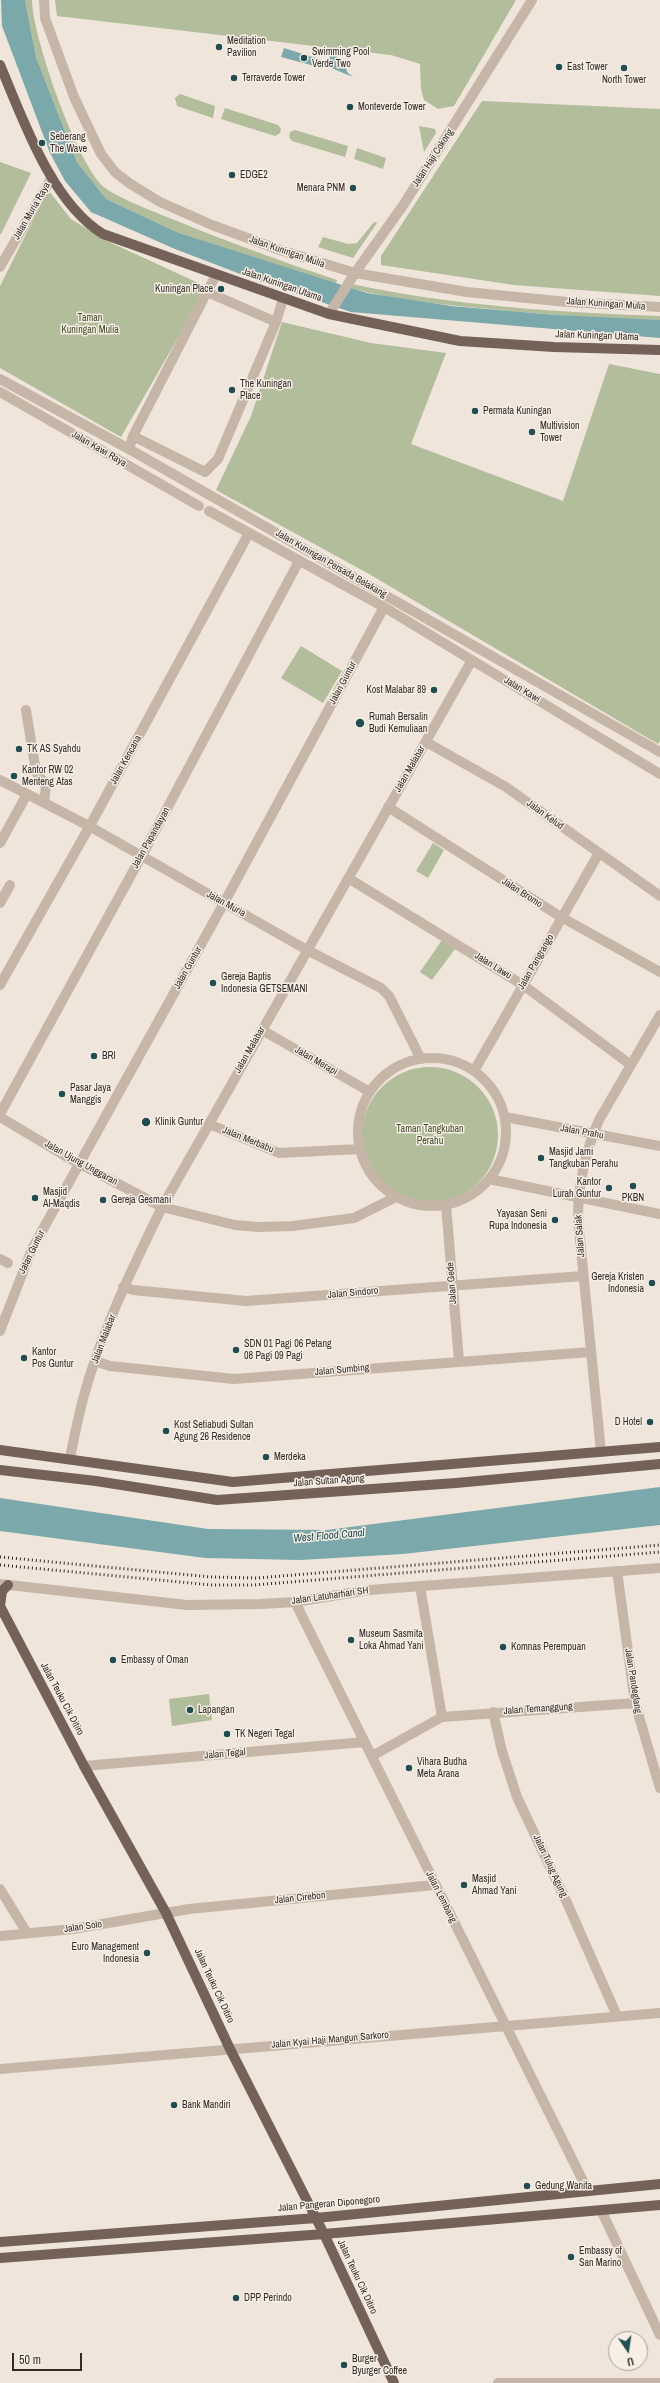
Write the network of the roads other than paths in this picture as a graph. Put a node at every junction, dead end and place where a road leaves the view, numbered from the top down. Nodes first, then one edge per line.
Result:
1 (44, 0) edge
2 (532, 0) edge
3 (0, 65) edge
4 (52, 177) junction
5 (0, 267) edge
6 (354, 273) junction
7 (216, 275) junction
8 (208, 292) junction
9 (284, 299) junction
10 (660, 307) edge
11 (331, 311) junction
12 (276, 322) junction
13 (660, 350) edge
14 (0, 379) edge
15 (0, 392) edge
16 (133, 436) junction
17 (129, 449) junction
18 (185, 462) junction
19 (205, 472) junction
20 (176, 476) junction
21 (194, 486) junction
22 (199, 506) dead end
23 (209, 511) dead end
24 (249, 533) junction
25 (299, 561) junction
26 (384, 607) junction
27 (472, 660) junction
28 (26, 710) dead end
29 (430, 744) junction
30 (660, 752) edge
31 (659, 771) edge
32 (0, 780) edge
33 (27, 794) junction
34 (44, 802) junction
35 (388, 807) junction
36 (89, 826) junction
37 (0, 843) edge
38 (599, 853) junction
39 (141, 857) junction
40 (348, 878) junction
41 (10, 885) dead end
42 (660, 896) edge
43 (0, 903) edge
44 (224, 903) junction
45 (561, 917) junction
46 (307, 950) junction
47 (660, 972) edge
48 (0, 985) edge
49 (523, 985) junction
50 (660, 1015) edge
51 (262, 1030) junction
52 (421, 1060) junction
53 (631, 1065) junction
54 (474, 1071) junction
55 (370, 1092) junction
56 (0, 1114) edge
57 (0, 1117) edge
58 (505, 1118) junction
59 (209, 1124) junction
60 (593, 1134) junction
61 (660, 1146) edge
62 (360, 1149) junction
63 (79, 1162) junction
64 (489, 1179) junction
65 (396, 1197) junction
66 (578, 1197) junction
67 (446, 1205) junction
68 (162, 1207) junction
69 (660, 1214) edge
70 (583, 1276) junction
71 (452, 1286) junction
72 (124, 1287) junction
73 (0, 1331) edge
74 (591, 1352) junction
75 (459, 1361) junction
76 (95, 1362) junction
77 (660, 1447) edge
78 (0, 1450) edge
79 (601, 1452) junction
80 (576, 1454) junction
81 (70, 1458) junction
82 (100, 1464) junction
83 (660, 1464) edge
84 (0, 1470) edge
85 (577, 1471) junction
86 (96, 1481) junction
87 (660, 1568) edge
88 (617, 1571) junction
89 (4, 1584) edge
90 (420, 1586) junction
91 (295, 1602) junction
92 (0, 1606) edge
93 (635, 1703) junction
94 (493, 1712) junction
95 (442, 1717) junction
96 (365, 1742) junction
97 (372, 1756) junction
98 (84, 1766) junction
99 (660, 1788) edge
100 (434, 1885) junction
101 (0, 1889) edge
102 (166, 1913) junction
103 (27, 1932) junction
104 (0, 1936) edge
105 (660, 2013) edge
106 (617, 2016) junction
107 (506, 2025) junction
108 (230, 2049) junction
109 (0, 2069) edge
110 (660, 2184) edge
111 (588, 2192) junction
112 (660, 2204) edge
113 (601, 2210) junction
114 (316, 2218) junction
115 (324, 2234) junction
116 (35, 2239) junction
117 (0, 2242) edge
118 (40, 2254) junction
119 (0, 2258) edge
120 (660, 2335) edge
121 (544, 2382) edge
122 (394, 2383) edge
123 (498, 2383) edge
124 (660, 2383) edge

1 - 6 street, Jalan Kuningan Mulia
2 - 6 street, Jalan Haji Cokong
3 - 4 main road, Jalan Kuningan Utama
4 - 5 street, Jalan Muria Raya
4 - 7 main road, Jalan Kuningan Utama
6 - 10 street, Jalan Kuningan Mulia
6 - 11 street, Jalan Haji Cokong
7 - 8 street
7 - 9 main road, Jalan Kuningan Utama
8 - 12 street
8 - 16 street
9 - 11 main road, Jalan Kuningan Utama
9 - 12 street
11 - 13 main road, Jalan Kuningan Utama
12 - 19 street
14 - 17 street, Jalan Kuningan Persada Belakang
15 - 22 street, Jalan Kawi Raya
16 - 17 street
16 - 18 street
17 - 20 street, Jalan Kuningan Persada Belakang
18 - 19 street
18 - 20 street
19 - 21 street
20 - 21 street, Jalan Kuningan Persada Belakang
21 - 30 street, Jalan Kuningan Persada Belakang
23 - 24 street
24 - 25 street
24 - 36 street, Jalan Kencana
25 - 26 street
25 - 39 street, Jalan Papandayan
26 - 27 street, Jalan Kawi
26 - 44 street, Jalan Guntur
27 - 29 street, Jalan Malabar
27 - 31 street, Jalan Kawi
28 - 34 street
29 - 35 street, Jalan Malabar
29 - 38 street, Jalan Kelud
32 - 33 street, Jalan Muria
33 - 34 street, Jalan Muria
33 - 37 street
34 - 36 street, Jalan Muria
35 - 40 street, Jalan Malabar
35 - 45 street, Jalan Bromo
36 - 39 street, Jalan Muria
36 - 48 street, Jalan Kencana
38 - 42 street, Jalan Kelud
38 - 45 street, Jalan Pangrango
39 - 44 street, Jalan Muria
39 - 56 street, Jalan Papandayan
40 - 46 street, Jalan Malabar
40 - 49 street, Jalan Lawu
41 - 43 street
44 - 46 street, Jalan Muria
44 - 63 street, Jalan Guntur
45 - 47 street, Jalan Bromo
45 - 49 street, Jalan Pangrango
46 - 51 street, Jalan Malabar
46 - 52 street, Jalan Muria
49 - 53 street, Jalan Lawu
49 - 54 street, Jalan Pangrango
50 - 53 street, Jalan Salak
51 - 55 street, Jalan Merapi
51 - 59 street, Jalan Malabar
52 - 54 street
52 - 55 street
53 - 60 street, Jalan Salak
54 - 58 street
55 - 62 street
57 - 63 street, Jalan Ujung Unggaran
58 - 60 street, Jalan Prahu
58 - 64 street
59 - 62 street, Jalan Merbabu
59 - 68 street, Jalan Malabar
60 - 61 street, Jalan Prahu
60 - 66 street, Jalan Salak
62 - 65 street
63 - 68 street, Jalan Ujung Unggaran
63 - 73 street, Jalan Guntur
64 - 66 street
64 - 67 street
65 - 67 street
65 - 68 street, Jalan Ujung Unggaran
66 - 69 street
66 - 70 street, Jalan Salak
67 - 71 street, Jalan Gede
68 - 72 street, Jalan Malabar
70 - 71 street, Jalan Sindoro
70 - 74 street, Jalan Salak
71 - 72 street, Jalan Sindoro
71 - 75 street, Jalan Gede
72 - 76 street, Jalan Malabar
74 - 75 street, Jalan Sumbing
74 - 79 street, Jalan Salak
75 - 76 street, Jalan Sumbing
76 - 81 street, Jalan Malabar
77 - 79 main road, Jalan Sultan Agung
78 - 81 main road, Jalan Sultan Agung
79 - 80 main road, Jalan Sultan Agung
80 - 82 main road, Jalan Sultan Agung
80 - 85 main road
81 - 82 main road, Jalan Sultan Agung
82 - 86 main road
83 - 85 main road, Jalan Sultan Agung
84 - 86 main road, Jalan Sultan Agung
85 - 86 main road, Jalan Sultan Agung
87 - 88 street, Jalan Latuharhari SH
88 - 90 street, Jalan Latuharhari SH
88 - 93 street, Jalan Pandeglang
89 - 91 street, Jalan Latuharhari SH
89 - 92 main road
90 - 91 street, Jalan Latuharhari SH
90 - 95 street
91 - 96 street, Jalan Lembang
92 - 98 main road, Jalan Teuku Cik Ditiro
93 - 94 street, Jalan Temanggung
93 - 99 street, Jalan Pandeglang
94 - 95 street, Jalan Temanggung
94 - 106 street, Jalan Tulug Agung
95 - 97 street
96 - 97 street, Jalan Lembang
96 - 98 street, Jalan Tegal
97 - 100 street, Jalan Lembang
98 - 102 main road, Jalan Teuku Cik Ditiro
100 - 102 street, Jalan Cirebon
100 - 107 street, Jalan Lembang
101 - 103 street
102 - 103 street, Jalan Solo
102 - 108 main road, Jalan Teuku Cik Ditiro
103 - 104 street, Jalan Solo
105 - 106 street, Jalan Kyai Haji Mangun Sarkoro
106 - 107 street, Jalan Kyai Haji Mangun Sarkoro
107 - 108 street, Jalan Kyai Haji Mangun Sarkoro
107 - 111 street, Jalan Lembang
108 - 109 street, Jalan Kyai Haji Mangun Sarkoro
108 - 114 main road, Jalan Teuku Cik Ditiro
110 - 111 main road, Jalan Pangeran Diponegoro
111 - 114 main road, Jalan Pangeran Diponegoro
112 - 113 main road
113 - 115 main road
113 - 120 street
114 - 115 main road, Jalan Teuku Cik Ditiro
114 - 116 main road, Jalan Pangeran Diponegoro
115 - 118 main road
115 - 122 main road, Jalan Teuku Cik Ditiro
116 - 117 main road, Jalan Pangeran Diponegoro
116 - 118 main road
118 - 119 main road
121 - 123 street
121 - 124 street

